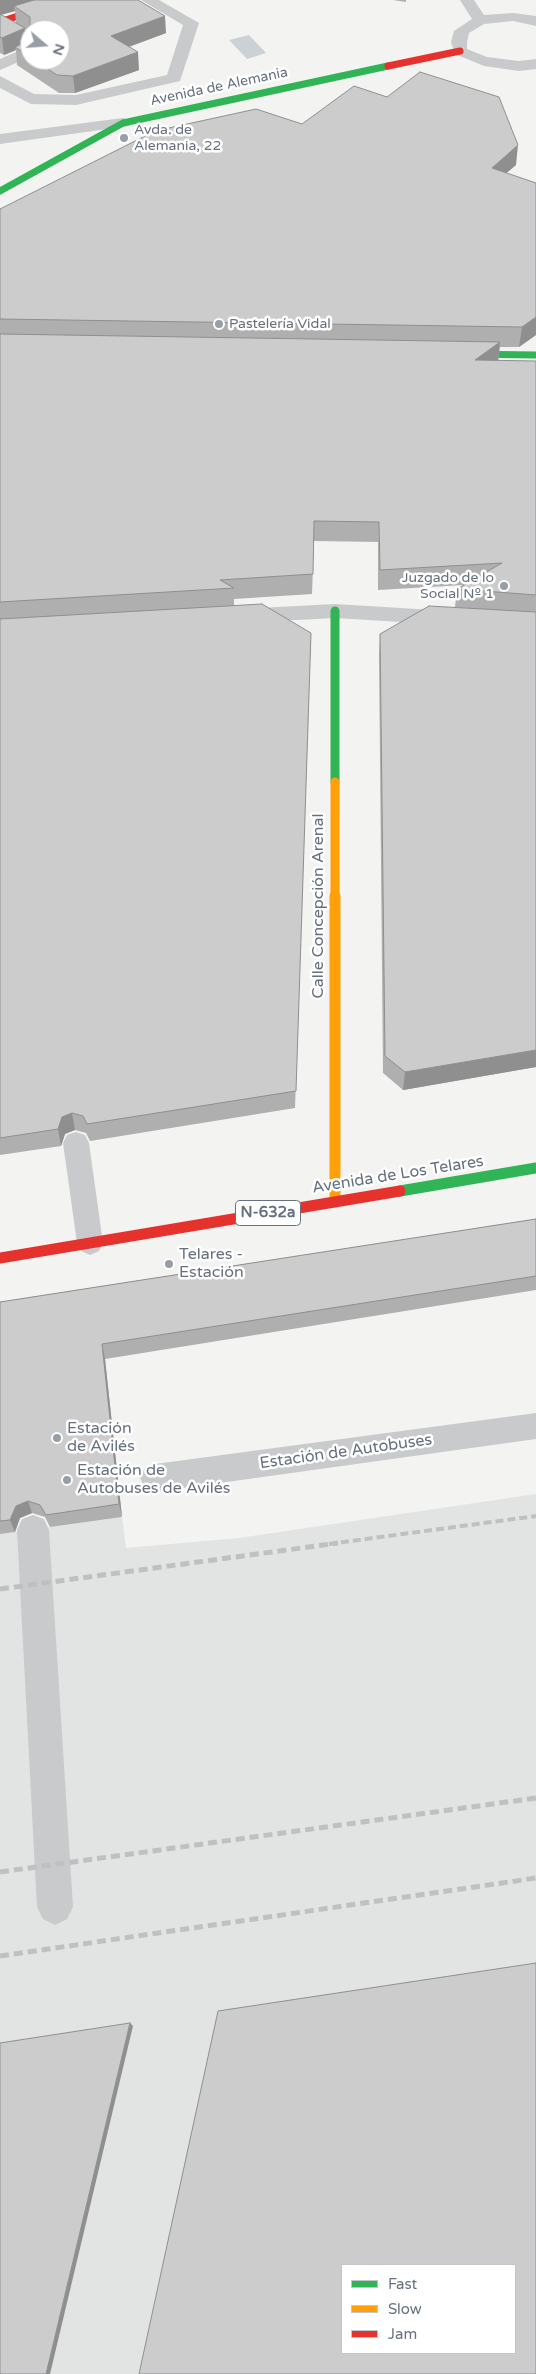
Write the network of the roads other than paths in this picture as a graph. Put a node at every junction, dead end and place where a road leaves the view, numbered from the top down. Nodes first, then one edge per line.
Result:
1 (67, 0) edge
2 (148, 0) edge
3 (468, 0) edge
4 (480, 20) junction
5 (536, 21) edge
6 (1, 22) edge
7 (20, 34) edge
8 (460, 51) junction
9 (20, 56) edge
10 (536, 64) edge
11 (0, 65) edge
12 (0, 81) edge
13 (123, 122) junction
14 (0, 139) edge
15 (0, 191) edge
16 (447, 354) edge
17 (536, 355) edge
18 (336, 611) junction
19 (217, 618) edge
20 (469, 619) edge
21 (76, 1143) dead end
22 (536, 1168) edge
23 (335, 1202) junction
24 (90, 1243) junction
25 (0, 1258) edge
26 (536, 1426) edge
27 (155, 1478) dead end
28 (33, 1530) edge
29 (55, 1907) dead end

1 - 6 street
2 - 12 street
3 - 4 street
4 - 5 street
4 - 8 street
6 - 7 street
8 - 10 street
8 - 13 street, Avenida de Alemania
9 - 11 street
13 - 14 street
13 - 15 street, Avenida de Alemania
16 - 17 street
18 - 19 street
18 - 20 street
18 - 23 street, Calle Concepción Arenal
21 - 24 lane
22 - 23 street, Avenida de Los Telares / N-632a
23 - 24 street, Avenida de Los Telares / N-632a
24 - 25 street, Avenida de Los Telares / N-632a
26 - 27 lane, Estación de Autobuses
28 - 29 street

